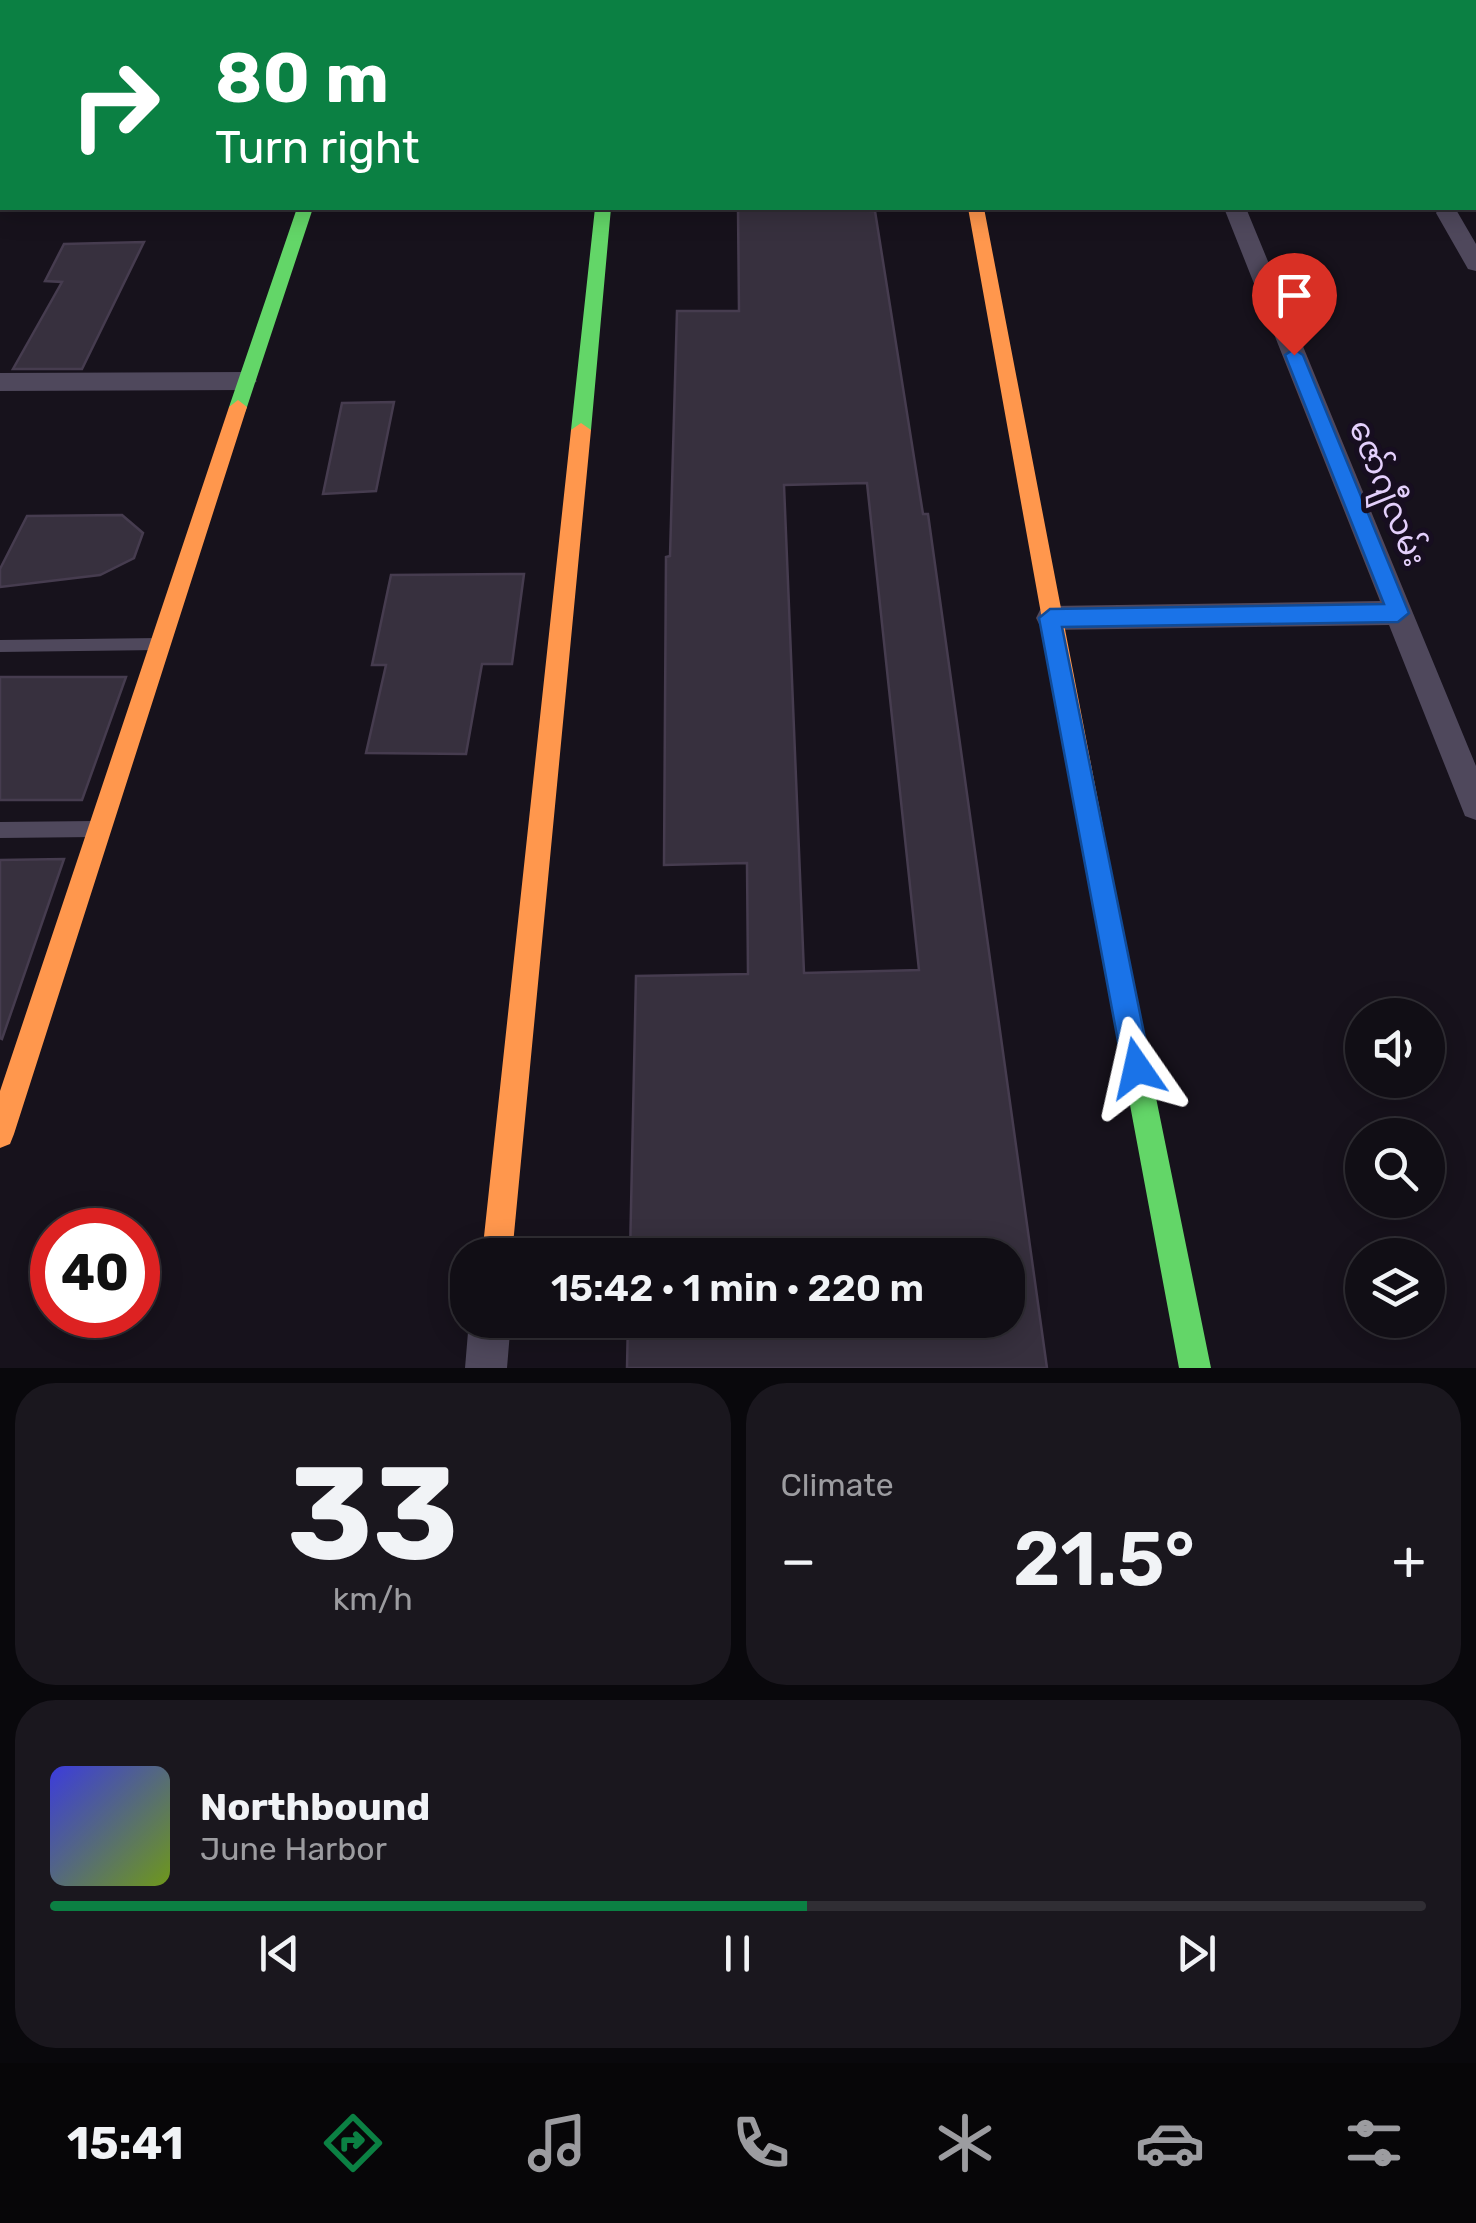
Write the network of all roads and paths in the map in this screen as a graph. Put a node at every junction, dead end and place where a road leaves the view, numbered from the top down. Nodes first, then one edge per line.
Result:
1 (305, 210) edge
2 (604, 210) edge
3 (976, 210) edge
4 (1236, 210) edge
5 (1444, 210) edge
6 (1476, 240) edge
7 (1476, 264) edge
8 (245, 381) junction
9 (0, 382) edge
10 (1398, 613) junction
11 (1050, 618) junction
12 (164, 644) junction
13 (0, 646) edge
14 (1476, 805) edge
15 (0, 830) edge
16 (104, 830) junction
17 (0, 1134) edge
18 (499, 1238) edge
19 (488, 1338) edge
20 (486, 1368) edge
21 (1194, 1368) edge

1 - 8 street
2 - 18 street
3 - 11 street
4 - 10 street, ဇော်ဂျီလမ်း
5 - 6 street
5 - 7 street
8 - 9 street
8 - 12 street
10 - 11 street
10 - 14 street, ဇော်ဂျီလမ်း
11 - 21 street
12 - 13 lane
12 - 16 street
15 - 16 lane
16 - 17 street
19 - 20 street

